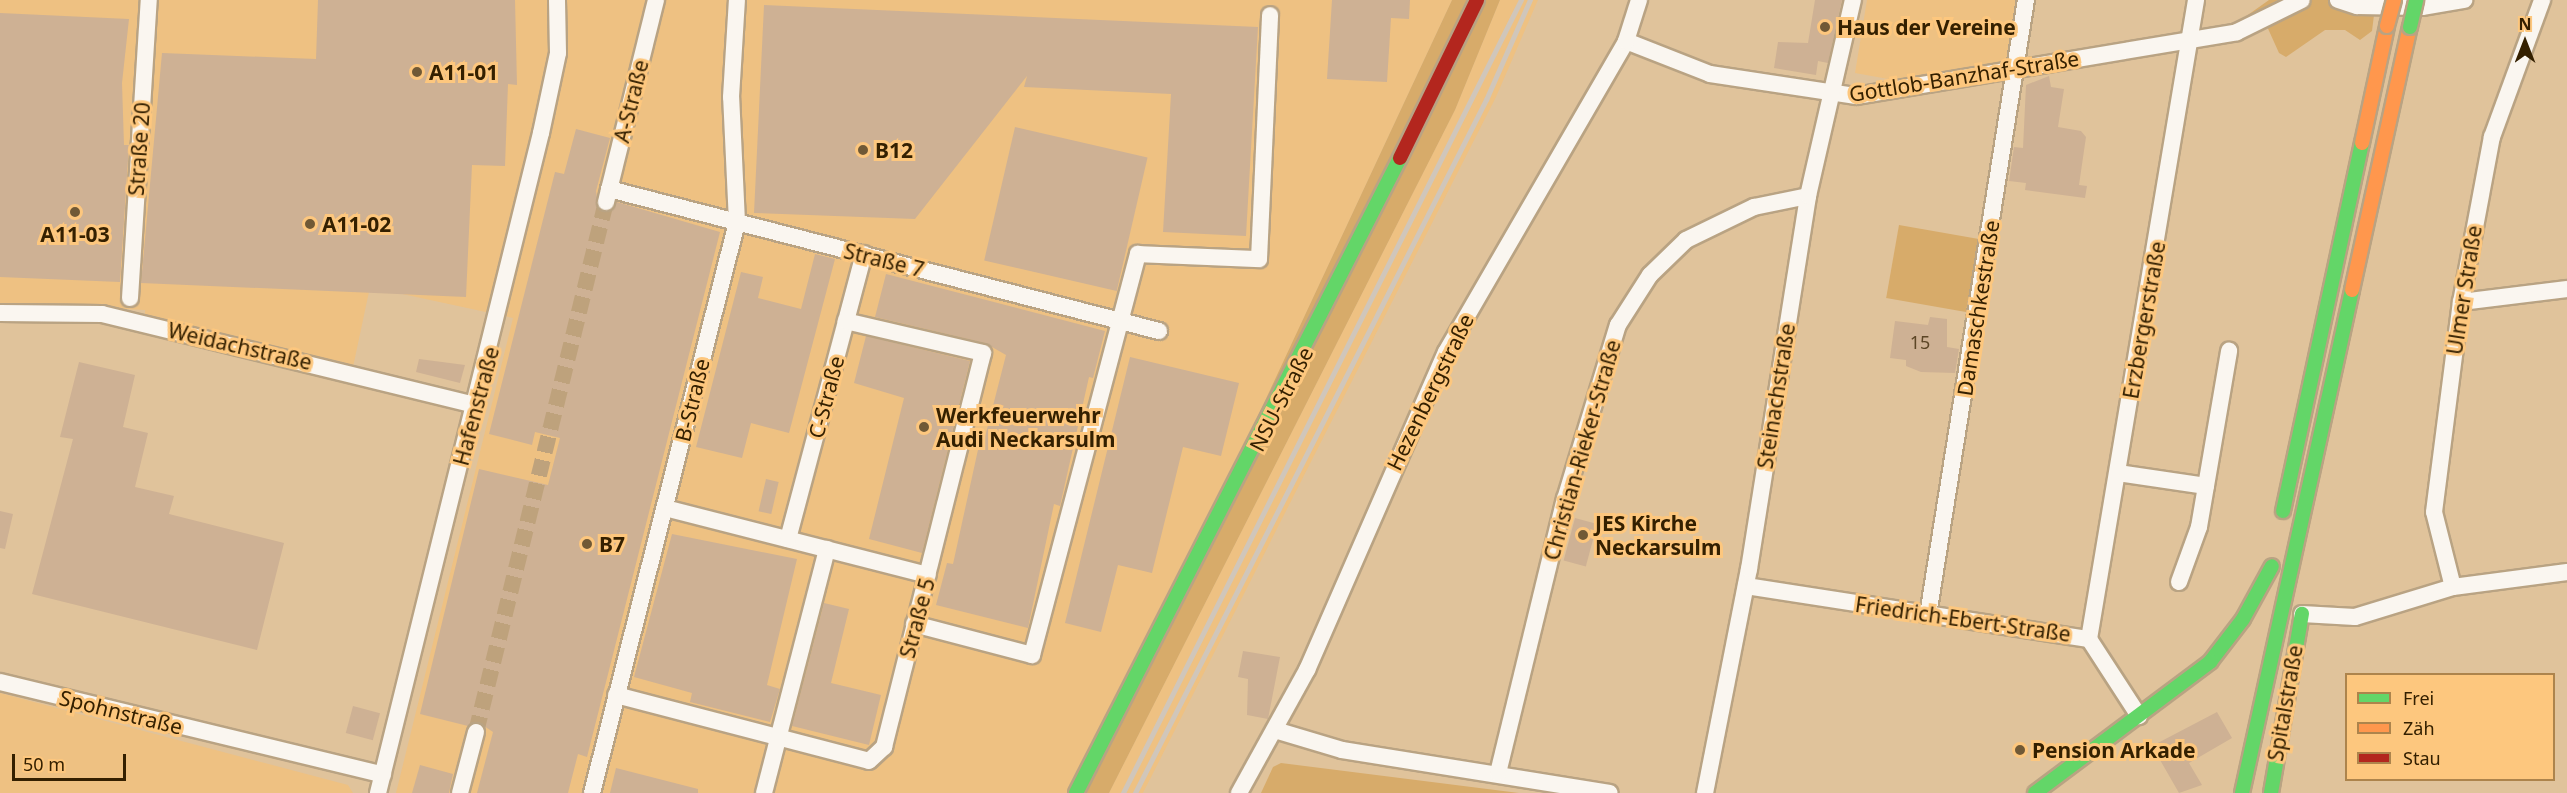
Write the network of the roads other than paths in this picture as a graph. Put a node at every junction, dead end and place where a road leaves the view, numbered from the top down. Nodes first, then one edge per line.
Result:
1 (149, 0) edge
2 (656, 0) edge
3 (737, 0) edge
4 (1477, 0) edge
5 (1639, 0) edge
6 (1853, 0) edge
7 (2026, 0) edge
8 (2196, 0) edge
9 (2302, 0) edge
10 (2338, 0) edge
11 (2394, 0) edge
12 (2416, 0) edge
13 (2464, 0) edge
14 (2542, 0) edge
15 (558, 4) edge
16 (1270, 15) dead end
17 (1626, 41) junction
18 (2190, 41) junction
19 (2016, 68) junction
20 (1834, 96) junction
21 (607, 196) joint
22 (1808, 196) junction
23 (737, 222) junction
24 (864, 254) junction
25 (2567, 289) edge
26 (130, 298) dead end
27 (2461, 302) junction
28 (0, 313) edge
29 (846, 321) junction
30 (1120, 321) junction
31 (1159, 331) dead end
32 (2229, 351) dead end
33 (2333, 386) junction
34 (476, 405) junction
35 (2118, 473) junction
36 (2206, 486) junction
37 (665, 508) junction
38 (2279, 532) dead end
39 (788, 539) junction
40 (827, 549) junction
41 (2310, 558) dead end
42 (2567, 572) edge
43 (928, 575) junction
44 (2179, 582) dead end
45 (1746, 586) junction
46 (2453, 587) junction
47 (2302, 609) joint
48 (1928, 615) junction
49 (914, 624) junction
50 (2258, 627) dead end
51 (2089, 639) junction
52 (0, 682) edge
53 (616, 695) junction
54 (2139, 716) junction
55 (1275, 730) junction
56 (476, 732) tunnel mouth
57 (777, 739) junction
58 (2236, 742) dead end
59 (1498, 773) junction
60 (382, 775) junction
61 (378, 793) edge
62 (460, 793) edge
63 (592, 793) edge
64 (764, 793) edge
65 (1076, 793) edge
66 (1239, 793) edge
67 (1611, 793) edge
68 (1705, 793) edge
69 (2035, 793) edge
70 (2226, 793) edge
71 (2242, 793) edge
72 (2271, 793) edge

1 - 26 street, Straße 20
2 - 21 street, A-Straße
3 - 23 street, B-Straße
4 - 65 main road, NSU-Straße
5 - 17 street, Hezenbergstraße
6 - 20 street, Steinachstraße
7 - 19 street, Damaschkestraße
8 - 18 street, Erzbergerstraße
9 - 18 street, Gottlob-Banzhaf-Straße
10 - 13 street
11 - 38 main road, bridge
12 - 33 main road, bridge
14 - 27 street, Ulmer Straße
15 - 34 street, Hafenstraße
16 - 30 street
17 - 20 street, Gottlob-Banzhaf-Straße
17 - 55 street, Hezenbergstraße
18 - 19 street, Gottlob-Banzhaf-Straße
18 - 35 street, Erzbergerstraße
19 - 20 street, Gottlob-Banzhaf-Straße
19 - 48 street, Damaschkestraße
20 - 22 street, Steinachstraße
21 - 23 street, Straße 7
22 - 45 street, Steinachstraße
22 - 59 street, Christian-Rieker-Straße
23 - 24 street, Straße 7
23 - 37 street, B-Straße
24 - 29 street, C-Straße
24 - 30 street, Straße 7
25 - 27 street
27 - 46 street, Ulmer Straße
28 - 34 street, Weidachstraße
29 - 39 street, C-Straße
29 - 43 street, Straße 5
30 - 31 street, Straße 7
30 - 49 street
32 - 36 street
33 - 41 main road
33 - 71 main road
34 - 60 street, Hafenstraße
35 - 36 street
35 - 51 street, Erzbergerstraße
36 - 44 street
37 - 39 street
37 - 53 street, B-Straße
39 - 40 street
40 - 43 street
40 - 57 street
42 - 46 street
43 - 49 street, Straße 5
45 - 48 street, Friedrich-Ebert-Straße
45 - 68 street, Steinachstraße
46 - 47 street
47 - 72 main road, Spitalstraße
48 - 51 street, Friedrich-Ebert-Straße
49 - 57 street, Straße 5
50 - 54 main road
51 - 54 street, Friedrich-Ebert-Straße
52 - 60 street, Spohnstraße
53 - 57 street, Straße 5
53 - 63 street, B-Straße
54 - 69 main road
55 - 59 street
55 - 66 street, Hezenbergstraße
56 - 62 street
57 - 64 street
58 - 70 main road
59 - 67 street
60 - 61 street, Hafenstraße

